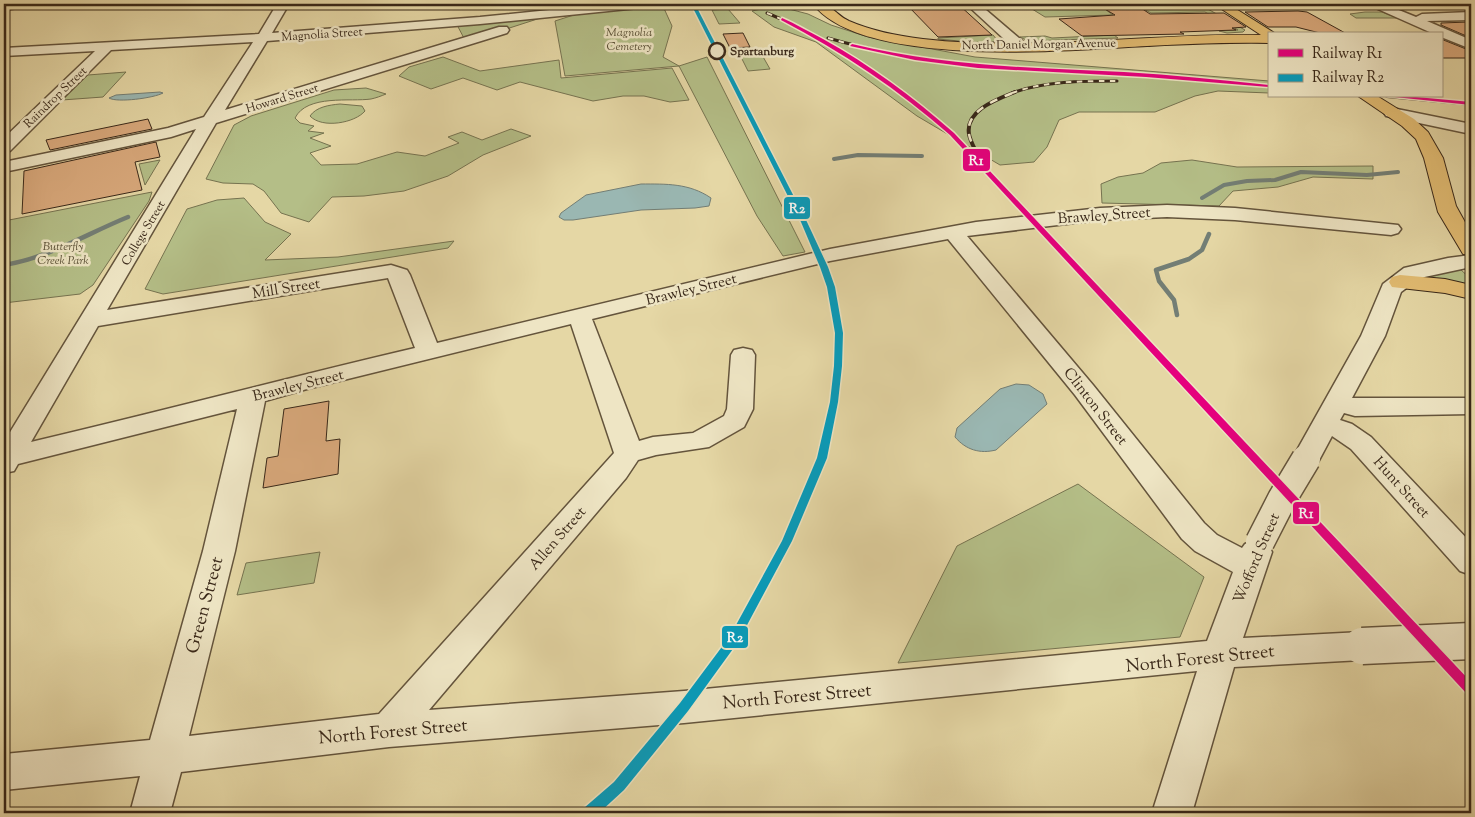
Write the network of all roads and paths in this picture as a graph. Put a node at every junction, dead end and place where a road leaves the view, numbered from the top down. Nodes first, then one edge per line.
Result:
1 (25, 4) edge
2 (283, 4) edge
3 (638, 4) edge
4 (819, 4) edge
5 (972, 4) edge
6 (1220, 4) edge
7 (1376, 4) edge
8 (1461, 4) edge
9 (4, 6) edge
10 (588, 7) edge
11 (1471, 8) edge
12 (556, 13) junction
13 (1471, 16) edge
14 (1413, 19) junction
15 (1268, 33) edge
16 (263, 38) junction
17 (1268, 39) edge
18 (1442, 44) edge
19 (1471, 45) edge
20 (107, 47) junction
21 (1021, 47) junction
22 (4, 52) edge
23 (1369, 98) edge
24 (1392, 113) junction
25 (210, 120) junction
26 (1471, 131) edge
27 (1421, 135) junction
28 (4, 147) edge
29 (4, 167) edge
30 (1391, 229) dead end
31 (953, 232) junction
32 (1471, 249) edge
33 (1471, 261) edge
34 (1400, 282) junction
35 (1471, 292) edge
36 (580, 317) junction
37 (90, 320) junction
38 (429, 353) junction
39 (743, 356) dead end
40 (253, 396) junction
41 (1471, 406) edge
42 (1330, 413) junction
43 (628, 454) junction
44 (5, 460) edge
45 (1255, 555) junction
46 (1471, 563) edge
47 (1471, 641) edge
48 (1220, 654) junction
49 (389, 730) junction
50 (165, 756) junction
51 (4, 772) edge
52 (150, 813) edge
53 (1172, 813) edge

1 - 9 main road
2 - 16 street, College Street
3 - 10 street, Magnolia Street
4 - 21 main road, North Daniel Morgan Avenue
5 - 21 street
6 - 15 main road
7 - 14 street
8 - 11 street
10 - 12 street, Magnolia Street
12 - 16 street, Magnolia Street
12 - 25 street, Howard Street
13 - 14 street
14 - 19 street
16 - 20 street, Magnolia Street
16 - 25 street, College Street
17 - 21 main road, North Daniel Morgan Avenue
18 - 19 street
20 - 22 street, Magnolia Street
20 - 28 street, Raindrop Street
23 - 24 main road
24 - 26 street
24 - 27 main road
25 - 29 street, Howard Street
25 - 37 street, College Street
26 - 27 street
27 - 32 main road
30 - 31 street, Brawley Street
31 - 36 street, Brawley Street
31 - 45 street, Clinton Street
33 - 34 street, Wofford Street
34 - 35 main road
34 - 42 street, Wofford Street
36 - 38 street, Brawley Street
36 - 43 street
37 - 38 street, Mill Street
37 - 44 street, College Street
38 - 40 street, Brawley Street
39 - 43 street
40 - 44 street, Brawley Street
40 - 50 street, Green Street
41 - 42 street
42 - 45 street, Wofford Street, bridge
42 - 46 street, Hunt Street
43 - 49 street, Allen Street
45 - 48 street, Wofford Street
47 - 48 street, North Forest Street, bridge
48 - 49 street, North Forest Street
48 - 53 street, Wofford Street
49 - 50 street, North Forest Street
50 - 51 street, North Forest Street
50 - 52 street, Green Street

